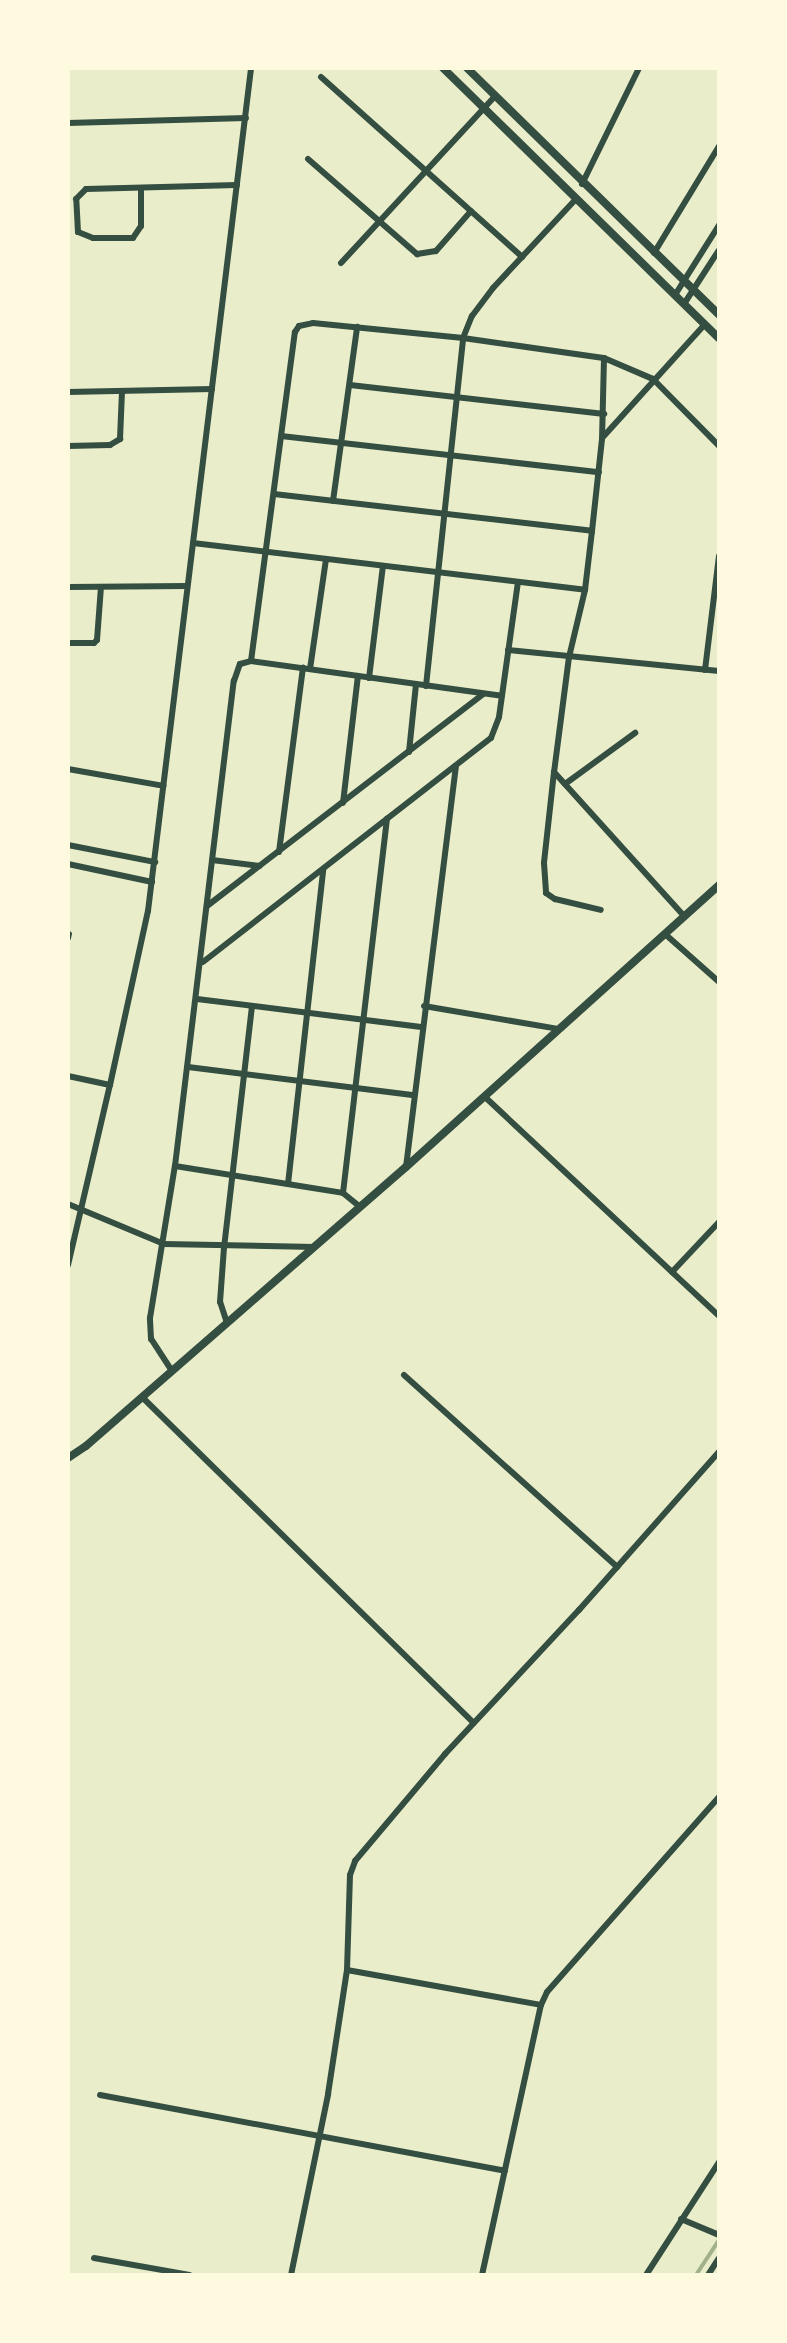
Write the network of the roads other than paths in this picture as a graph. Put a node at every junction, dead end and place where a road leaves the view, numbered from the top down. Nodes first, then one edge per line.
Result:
1 (251, 68) edge
2 (443, 68) edge
3 (467, 68) edge
4 (639, 68) edge
5 (321, 77) dead end
6 (495, 96) junction
7 (484, 108) junction
8 (246, 118) junction
9 (68, 123) edge
10 (719, 146) edge
11 (308, 159) dead end
12 (427, 171) junction
13 (582, 184) junction
14 (237, 185) junction
15 (141, 188) junction
16 (576, 199) junction
17 (471, 211) junction
18 (378, 222) junction
19 (719, 225) edge
20 (719, 250) edge
21 (654, 253) junction
22 (522, 257) junction
23 (341, 263) dead end
24 (684, 281) junction
25 (694, 291) junction
26 (675, 295) junction
27 (684, 304) junction
28 (719, 315) edge
29 (705, 324) junction
30 (357, 327) junction
31 (463, 338) junction
32 (719, 338) edge
33 (604, 358) junction
34 (653, 379) junction
35 (350, 385) junction
36 (212, 389) junction
37 (122, 391) junction
38 (68, 392) edge
39 (457, 399) junction
40 (604, 414) junction
41 (281, 436) junction
42 (602, 439) junction
43 (341, 443) junction
44 (68, 446) edge
45 (719, 446) edge
46 (449, 456) junction
47 (599, 472) junction
48 (274, 494) junction
49 (333, 501) junction
50 (442, 515) junction
51 (592, 531) junction
52 (193, 543) junction
53 (267, 552) junction
54 (719, 556) edge
55 (326, 559) junction
56 (383, 566) junction
57 (436, 572) junction
58 (518, 582) junction
59 (187, 586) junction
60 (68, 587) edge
61 (101, 587) junction
62 (585, 590) junction
63 (68, 643) edge
64 (508, 650) junction
65 (569, 657) junction
66 (251, 661) junction
67 (306, 669) junction
68 (705, 670) junction
69 (719, 671) edge
70 (358, 676) junction
71 (369, 678) junction
72 (416, 684) junction
73 (426, 686) junction
74 (483, 694) junction
75 (502, 696) junction
76 (635, 733) dead end
77 (409, 752) junction
78 (456, 766) junction
79 (68, 769) edge
80 (554, 772) junction
81 (565, 784) junction
82 (164, 786) junction
83 (343, 803) junction
84 (387, 819) junction
85 (68, 845) edge
86 (279, 852) junction
87 (212, 860) junction
88 (155, 862) junction
89 (68, 864) edge
90 (260, 866) junction
91 (323, 868) junction
92 (152, 882) junction
93 (719, 885) edge
94 (207, 906) junction
95 (601, 910) dead end
96 (685, 917) junction
97 (665, 934) junction
98 (202, 963) junction
99 (719, 982) edge
100 (197, 999) junction
101 (424, 1006) junction
102 (252, 1007) junction
103 (308, 1012) junction
104 (363, 1019) junction
105 (421, 1027) junction
106 (559, 1030) junction
107 (188, 1067) junction
108 (245, 1074) junction
109 (68, 1076) edge
110 (301, 1080) junction
111 (110, 1085) junction
112 (356, 1087) junction
113 (414, 1095) junction
114 (485, 1097) junction
115 (175, 1166) junction
116 (406, 1167) junction
117 (233, 1175) junction
118 (288, 1184) junction
119 (343, 1193) junction
120 (68, 1204) edge
121 (360, 1207) junction
122 (83, 1208) junction
123 (719, 1222) edge
124 (164, 1244) junction
125 (315, 1247) junction
126 (224, 1248) junction
127 (68, 1265) edge
128 (672, 1272) junction
129 (719, 1316) edge
130 (227, 1323) junction
131 (172, 1371) junction
132 (404, 1375) dead end
133 (142, 1397) junction
134 (719, 1452) edge
135 (68, 1458) edge
136 (617, 1567) junction
137 (474, 1723) junction
138 (719, 1797) edge
139 (347, 1970) junction
140 (541, 2005) junction
141 (100, 2095) dead end
142 (320, 2134) junction
143 (719, 2162) edge
144 (505, 2171) junction
145 (681, 2219) junction
146 (719, 2235) edge
147 (94, 2258) dead end
148 (719, 2258) edge
149 (190, 2275) edge
150 (291, 2275) edge
151 (482, 2275) edge
152 (646, 2275) edge
153 (708, 2275) edge

1 - 8 street
2 - 7 main road
3 - 6 main road
4 - 13 street
5 - 12 street
6 - 7 street
6 - 13 main road
7 - 12 street
7 - 16 main road
8 - 9 street
8 - 14 street
10 - 21 street
11 - 18 street
12 - 17 street
12 - 18 street
13 - 21 main road
14 - 15 street
14 - 36 street
15 - 15 street
16 - 22 street
16 - 26 main road
17 - 18 street
17 - 22 street
18 - 23 street
19 - 24 street
20 - 25 street
21 - 24 main road
22 - 31 street
24 - 25 main road
24 - 26 street
25 - 27 street
25 - 28 main road
26 - 27 main road
27 - 29 main road
29 - 32 main road
29 - 34 street
30 - 31 street
30 - 35 street
30 - 41 street
31 - 33 street
31 - 39 street
33 - 34 street
33 - 40 street
34 - 42 street
34 - 45 street
35 - 39 street
35 - 43 street
36 - 37 street
36 - 52 street
37 - 38 street
37 - 44 street
39 - 40 street
39 - 46 street
40 - 42 street
41 - 43 street
41 - 48 street
42 - 47 street
43 - 46 street
43 - 49 street
46 - 47 street
46 - 50 street
47 - 51 street
48 - 49 street
48 - 53 street
49 - 50 street
50 - 51 street
50 - 57 street
51 - 62 street
52 - 53 street
52 - 59 street
53 - 55 street
53 - 66 street
54 - 68 street
55 - 56 street
55 - 67 street
56 - 57 street
56 - 71 street
57 - 58 street
57 - 73 street
58 - 62 street
58 - 64 street
59 - 61 street
59 - 82 street
60 - 61 street
61 - 63 street
62 - 65 street
64 - 65 street
64 - 75 street
65 - 68 street
65 - 80 street
66 - 67 street
66 - 87 street
67 - 70 street
67 - 86 street
68 - 69 street
70 - 71 street
70 - 83 street
71 - 72 street
72 - 73 street
72 - 77 street
73 - 74 street
74 - 75 street
74 - 77 street
75 - 78 street
76 - 81 street
77 - 83 street
78 - 84 street
78 - 101 street
79 - 82 street
80 - 81 street
80 - 95 street
81 - 96 street
82 - 88 street
83 - 86 street
84 - 91 street
84 - 104 street
85 - 88 street
86 - 90 street
87 - 90 street
87 - 94 street
88 - 92 street
89 - 92 street
90 - 94 street
91 - 98 street
91 - 103 street
92 - 111 street
93 - 96 main road
94 - 98 street
96 - 97 main road
97 - 99 street
97 - 106 main road
98 - 100 street
100 - 102 street
100 - 107 street
101 - 105 street
101 - 106 street
102 - 103 street
102 - 108 street
103 - 104 street
103 - 110 street
104 - 105 street
104 - 112 street
105 - 113 street
106 - 114 main road
107 - 108 street
107 - 115 street
108 - 110 street
108 - 117 street
109 - 111 street
110 - 112 street
110 - 118 street
111 - 122 street
112 - 113 street
112 - 119 street
113 - 116 street
114 - 116 main road
114 - 128 street
115 - 117 street
115 - 124 street
116 - 121 main road
117 - 118 street
117 - 126 street
118 - 119 street
119 - 121 street
120 - 122 street
121 - 125 main road
122 - 124 street
122 - 127 street
123 - 128 street
124 - 126 street
124 - 131 street
125 - 126 street
125 - 130 main road
126 - 130 street
128 - 129 street
130 - 131 main road
131 - 133 main road
132 - 136 street
133 - 135 main road
133 - 137 street
134 - 136 street
136 - 137 street
137 - 139 street
138 - 140 street
139 - 140 street
139 - 142 street
140 - 144 street
141 - 142 street
142 - 144 street
142 - 150 street
143 - 145 street
144 - 151 street
145 - 146 street
145 - 152 street
147 - 149 street
148 - 153 street

